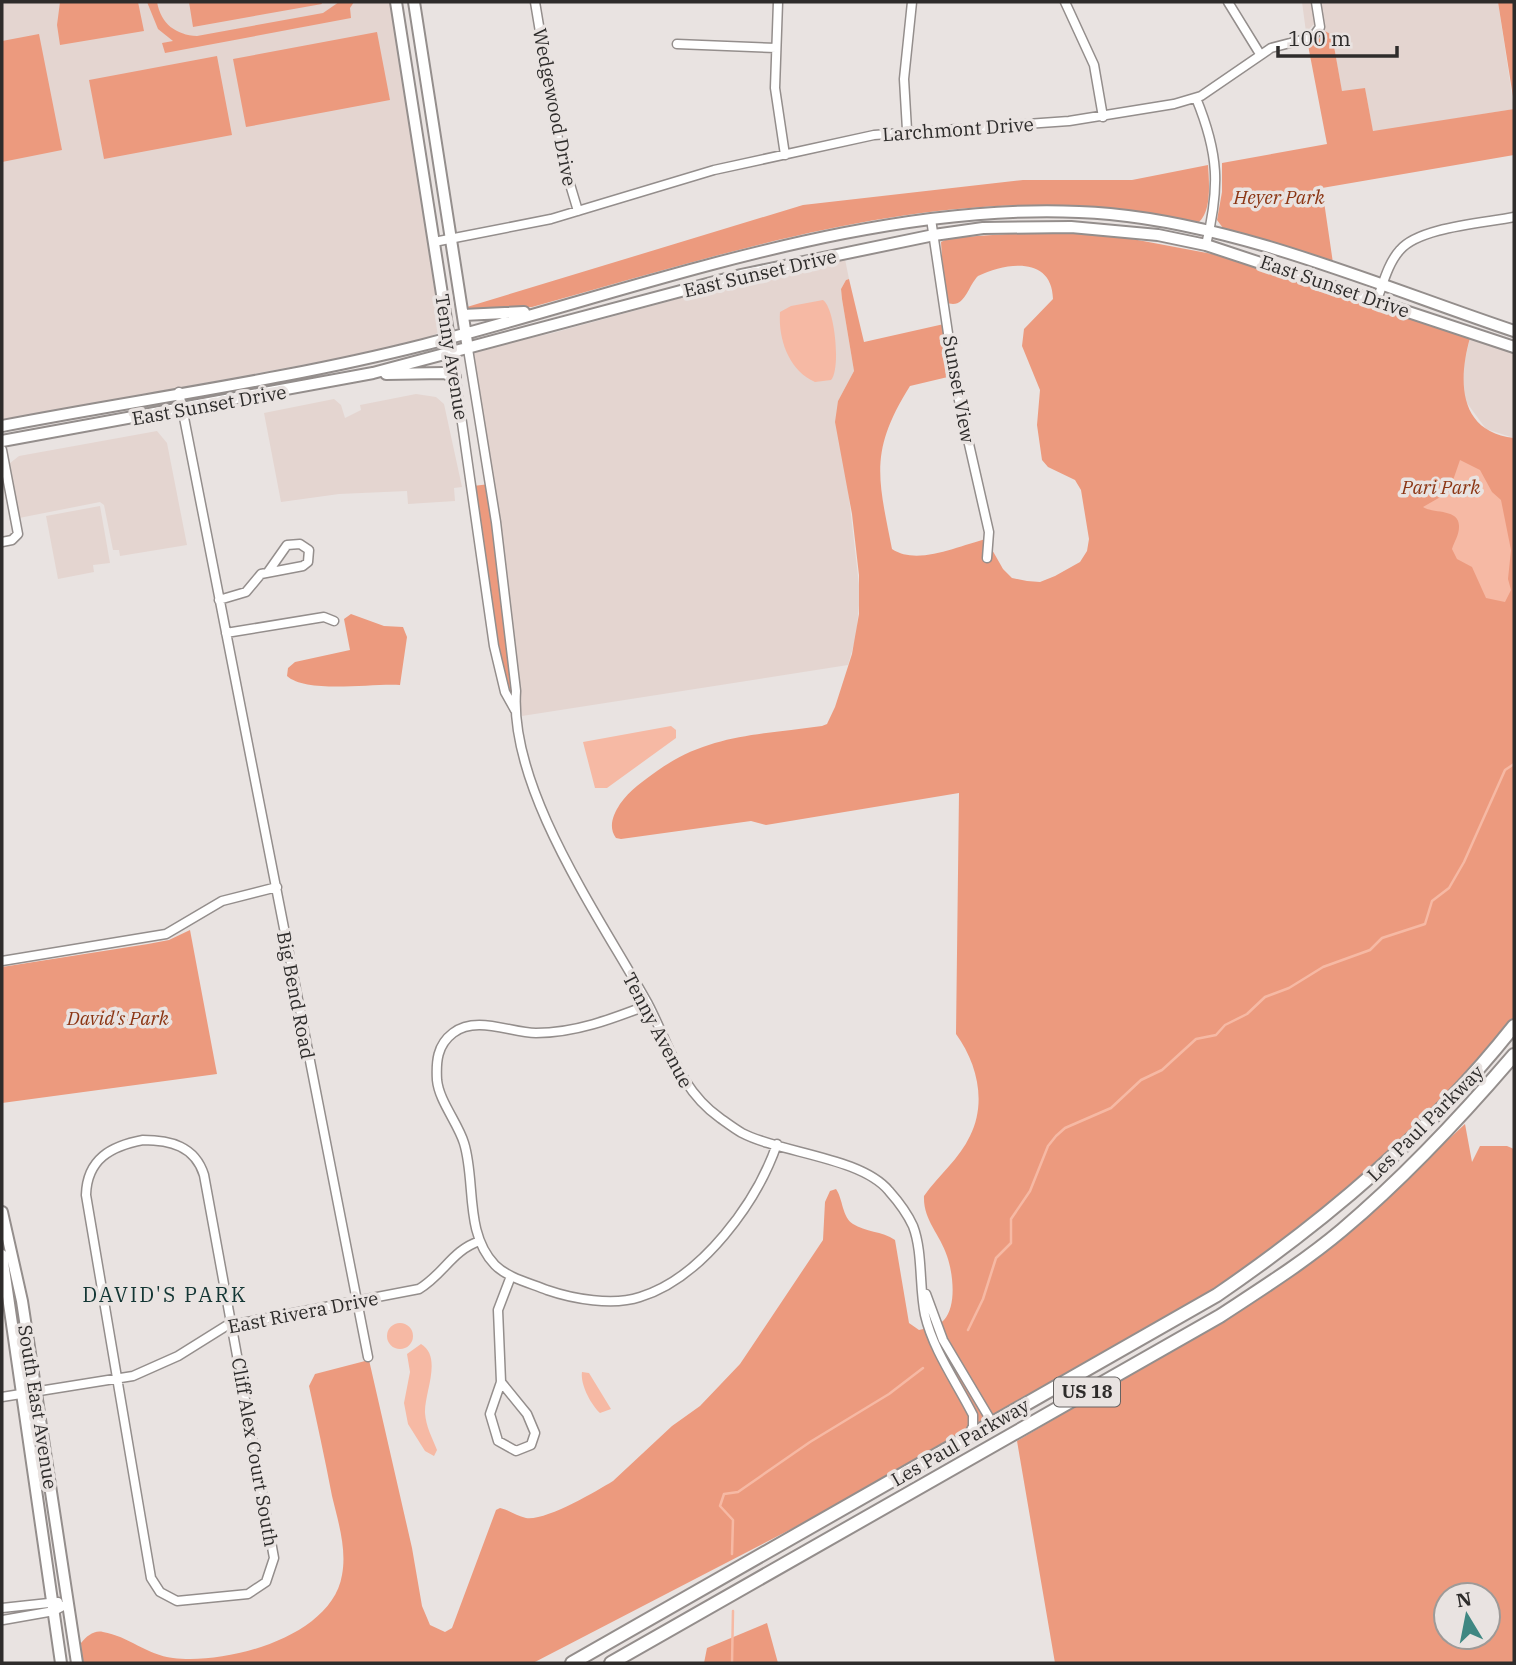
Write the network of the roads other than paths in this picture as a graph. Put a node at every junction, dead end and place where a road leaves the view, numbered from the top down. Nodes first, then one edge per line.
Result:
1 (396, 2) edge
2 (414, 2) edge
3 (535, 2) edge
4 (778, 2) edge
5 (912, 2) edge
6 (1065, 2) edge
7 (1228, 2) edge
8 (1316, 2) edge
9 (677, 44) dead end
10 (776, 48) junction
11 (1259, 54) junction
12 (1196, 98) junction
13 (1103, 117) junction
14 (907, 130) junction
15 (785, 155) junction
16 (578, 211) junction
17 (1514, 217) edge
18 (931, 219) junction
19 (1209, 231) junction
20 (934, 235) junction
21 (451, 239) junction
22 (434, 242) junction
23 (1206, 245) junction
24 (736, 259) junction
25 (741, 275) junction
26 (458, 286) junction
27 (1382, 286) junction
28 (441, 289) junction
29 (1377, 300) junction
30 (541, 312) junction
31 (463, 315) junction
32 (1514, 331) edge
33 (466, 333) junction
34 (449, 338) junction
35 (1514, 347) edge
36 (468, 349) junction
37 (452, 353) junction
38 (373, 373) junction
39 (455, 377) junction
40 (179, 393) junction
41 (182, 410) junction
42 (2, 426) edge
43 (2, 441) edge
44 (2, 450) edge
45 (490, 484) junction
46 (473, 486) junction
47 (2, 542) edge
48 (987, 558) dead end
49 (268, 572) junction
50 (503, 591) junction
51 (487, 594) junction
52 (219, 600) junction
53 (334, 621) dead end
54 (226, 633) junction
55 (515, 710) junction
56 (277, 887) junction
57 (2, 961) edge
58 (648, 1005) junction
59 (1514, 1026) edge
60 (1514, 1055) edge
61 (777, 1144) junction
62 (2, 1212) edge
63 (480, 1241) junction
64 (2, 1255) edge
65 (511, 1276) junction
66 (921, 1282) junction
67 (357, 1301) junction
68 (232, 1325) junction
69 (368, 1357) dead end
70 (117, 1379) junction
71 (500, 1382) junction
72 (36, 1392) junction
73 (21, 1394) junction
74 (2, 1397) edge
75 (993, 1424) junction
76 (966, 1439) junction
77 (849, 1527) junction
78 (67, 1604) junction
79 (53, 1606) junction
80 (2, 1609) edge
81 (3, 1619) edge
82 (2, 1627) edge
83 (61, 1663) edge
84 (77, 1663) edge
85 (572, 1663) edge
86 (611, 1663) edge

1 - 22 main road, Tenny Avenue
2 - 21 main road, Tenny Avenue
3 - 16 street, Wedgewood Drive
4 - 10 street
5 - 14 street
6 - 13 street
7 - 11 street
8 - 11 street, Larchmont Drive
9 - 10 street
10 - 15 street
11 - 12 street, Larchmont Drive
12 - 13 street, Larchmont Drive
12 - 19 street
13 - 14 street, Larchmont Drive
14 - 15 street, Larchmont Drive
15 - 16 street, Larchmont Drive
16 - 21 street, Larchmont Drive
17 - 27 street
18 - 19 main road, East Sunset Drive
18 - 20 street, Sunset View
18 - 24 main road, East Sunset Drive
19 - 23 street
19 - 27 main road, East Sunset Drive
20 - 23 main road, East Sunset Drive
20 - 25 main road, East Sunset Drive
20 - 48 street, Sunset View
21 - 22 street, Larchmont Drive
21 - 26 main road, Tenny Avenue
22 - 28 main road, Tenny Avenue
23 - 29 main road, East Sunset Drive
24 - 25 main road
24 - 30 main road, East Sunset Drive
25 - 36 main road, East Sunset Drive
26 - 28 street
26 - 31 main road, Tenny Avenue
27 - 29 street
27 - 32 main road, East Sunset Drive
28 - 34 main road, Tenny Avenue
29 - 35 main road, East Sunset Drive
30 - 31 main road
30 - 33 main road, East Sunset Drive
31 - 33 main road, Tenny Avenue
33 - 34 main road, East Sunset Drive
33 - 36 main road, Tenny Avenue
34 - 37 main road, Tenny Avenue
34 - 40 main road, East Sunset Drive
36 - 37 main road, East Sunset Drive
36 - 45 street, Tenny Avenue
37 - 38 main road, East Sunset Drive
37 - 39 street, Tenny Avenue
38 - 39 main road
38 - 41 main road, East Sunset Drive
39 - 46 street, Tenny Avenue
40 - 41 street, Big Bend Road
40 - 42 main road, East Sunset Drive
41 - 43 main road, East Sunset Drive
41 - 52 street, Big Bend Road
44 - 47 street
45 - 46 street
45 - 50 street, Tenny Avenue
46 - 51 street, Tenny Avenue
49 - 49 street
49 - 52 street
50 - 51 street
50 - 55 street, Tenny Avenue
51 - 55 street, Tenny Avenue
52 - 54 street, Big Bend Road
53 - 54 street
54 - 56 street, Big Bend Road
55 - 58 street, Tenny Avenue
56 - 57 street
56 - 67 street, Big Bend Road
58 - 61 street, Tenny Avenue
58 - 63 street
59 - 75 main road, Les Paul Parkway / US 18
60 - 77 main road, Les Paul Parkway / US 18
61 - 65 street
61 - 66 street, Tenny Avenue
62 - 72 main road, South East Avenue
63 - 65 street
63 - 67 street, East Rivera Drive
64 - 73 main road, South East Avenue
65 - 71 street
66 - 75 street, Tenny Avenue
66 - 76 street, Tenny Avenue
67 - 68 street, East Rivera Drive
67 - 69 street, Big Bend Road
68 - 70 street, East Rivera Drive
68 - 70 street
68 - 70 street, Cliff Alex Court South
70 - 72 street, East Rivera Drive
71 - 71 street
72 - 73 street, East Rivera Drive
72 - 78 main road, South East Avenue
73 - 74 street, East Rivera Drive
73 - 79 main road, South East Avenue
75 - 76 main road, Les Paul Parkway / US 18
75 - 77 main road
76 - 85 main road, Les Paul Parkway / US 18
77 - 86 main road, Les Paul Parkway / US 18
78 - 79 street
78 - 84 main road, South East Avenue
79 - 80 street
79 - 81 street
79 - 83 main road, South East Avenue
80 - 81 street
81 - 82 street

